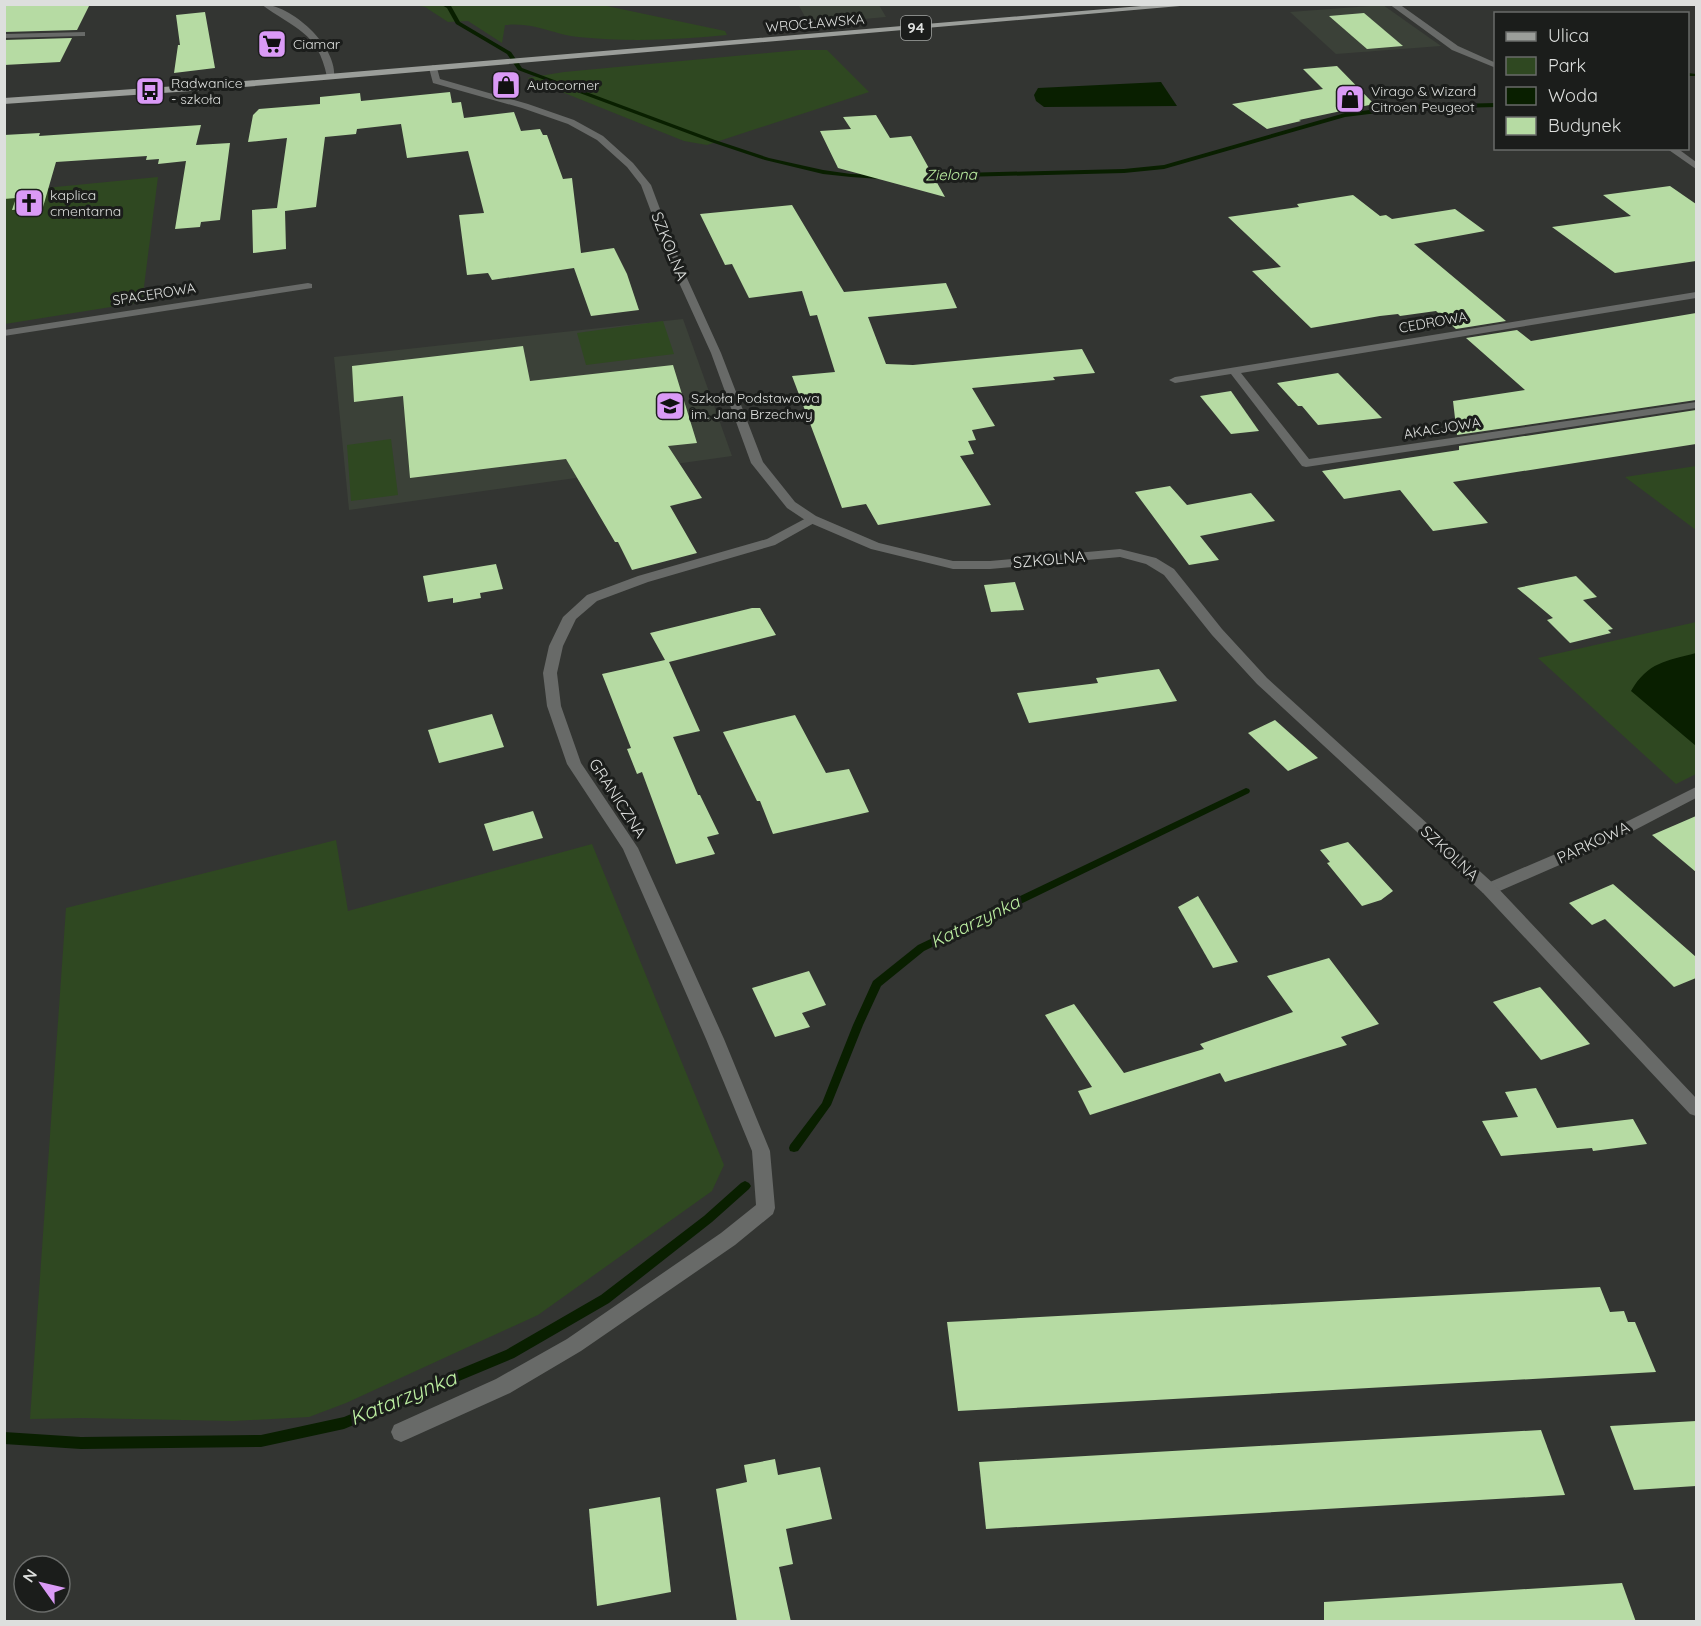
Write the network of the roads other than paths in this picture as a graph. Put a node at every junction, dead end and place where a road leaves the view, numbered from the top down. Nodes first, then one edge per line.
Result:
1 (265, 4) edge
2 (1199, 4) edge
3 (1393, 4) edge
4 (82, 34) dead end
5 (4, 36) edge
6 (1494, 65) edge
7 (433, 68) junction
8 (331, 77) junction
9 (4, 101) edge
10 (1673, 150) edge
11 (1696, 166) edge
12 (308, 286) dead end
13 (1696, 294) edge
14 (4, 333) edge
15 (1235, 372) junction
16 (1175, 380) dead end
17 (1696, 405) edge
18 (812, 519) junction
19 (1696, 792) edge
20 (1489, 889) junction
21 (1696, 1109) edge
22 (401, 1432) dead end

1 - 8 street
2 - 7 main road, WROCŁAWSKA / 94
3 - 6 street
4 - 5 street
7 - 8 main road, 94
7 - 18 street, SZKOLNA
8 - 9 main road, 94
10 - 11 street
12 - 14 street, SPACEROWA
13 - 15 street, CEDROWA
15 - 16 street, CEDROWA
15 - 17 street, AKACJOWA
18 - 20 street, SZKOLNA
18 - 22 street, GRANICZNA
19 - 20 street, PARKOWA
20 - 21 street, SZKOLNA

